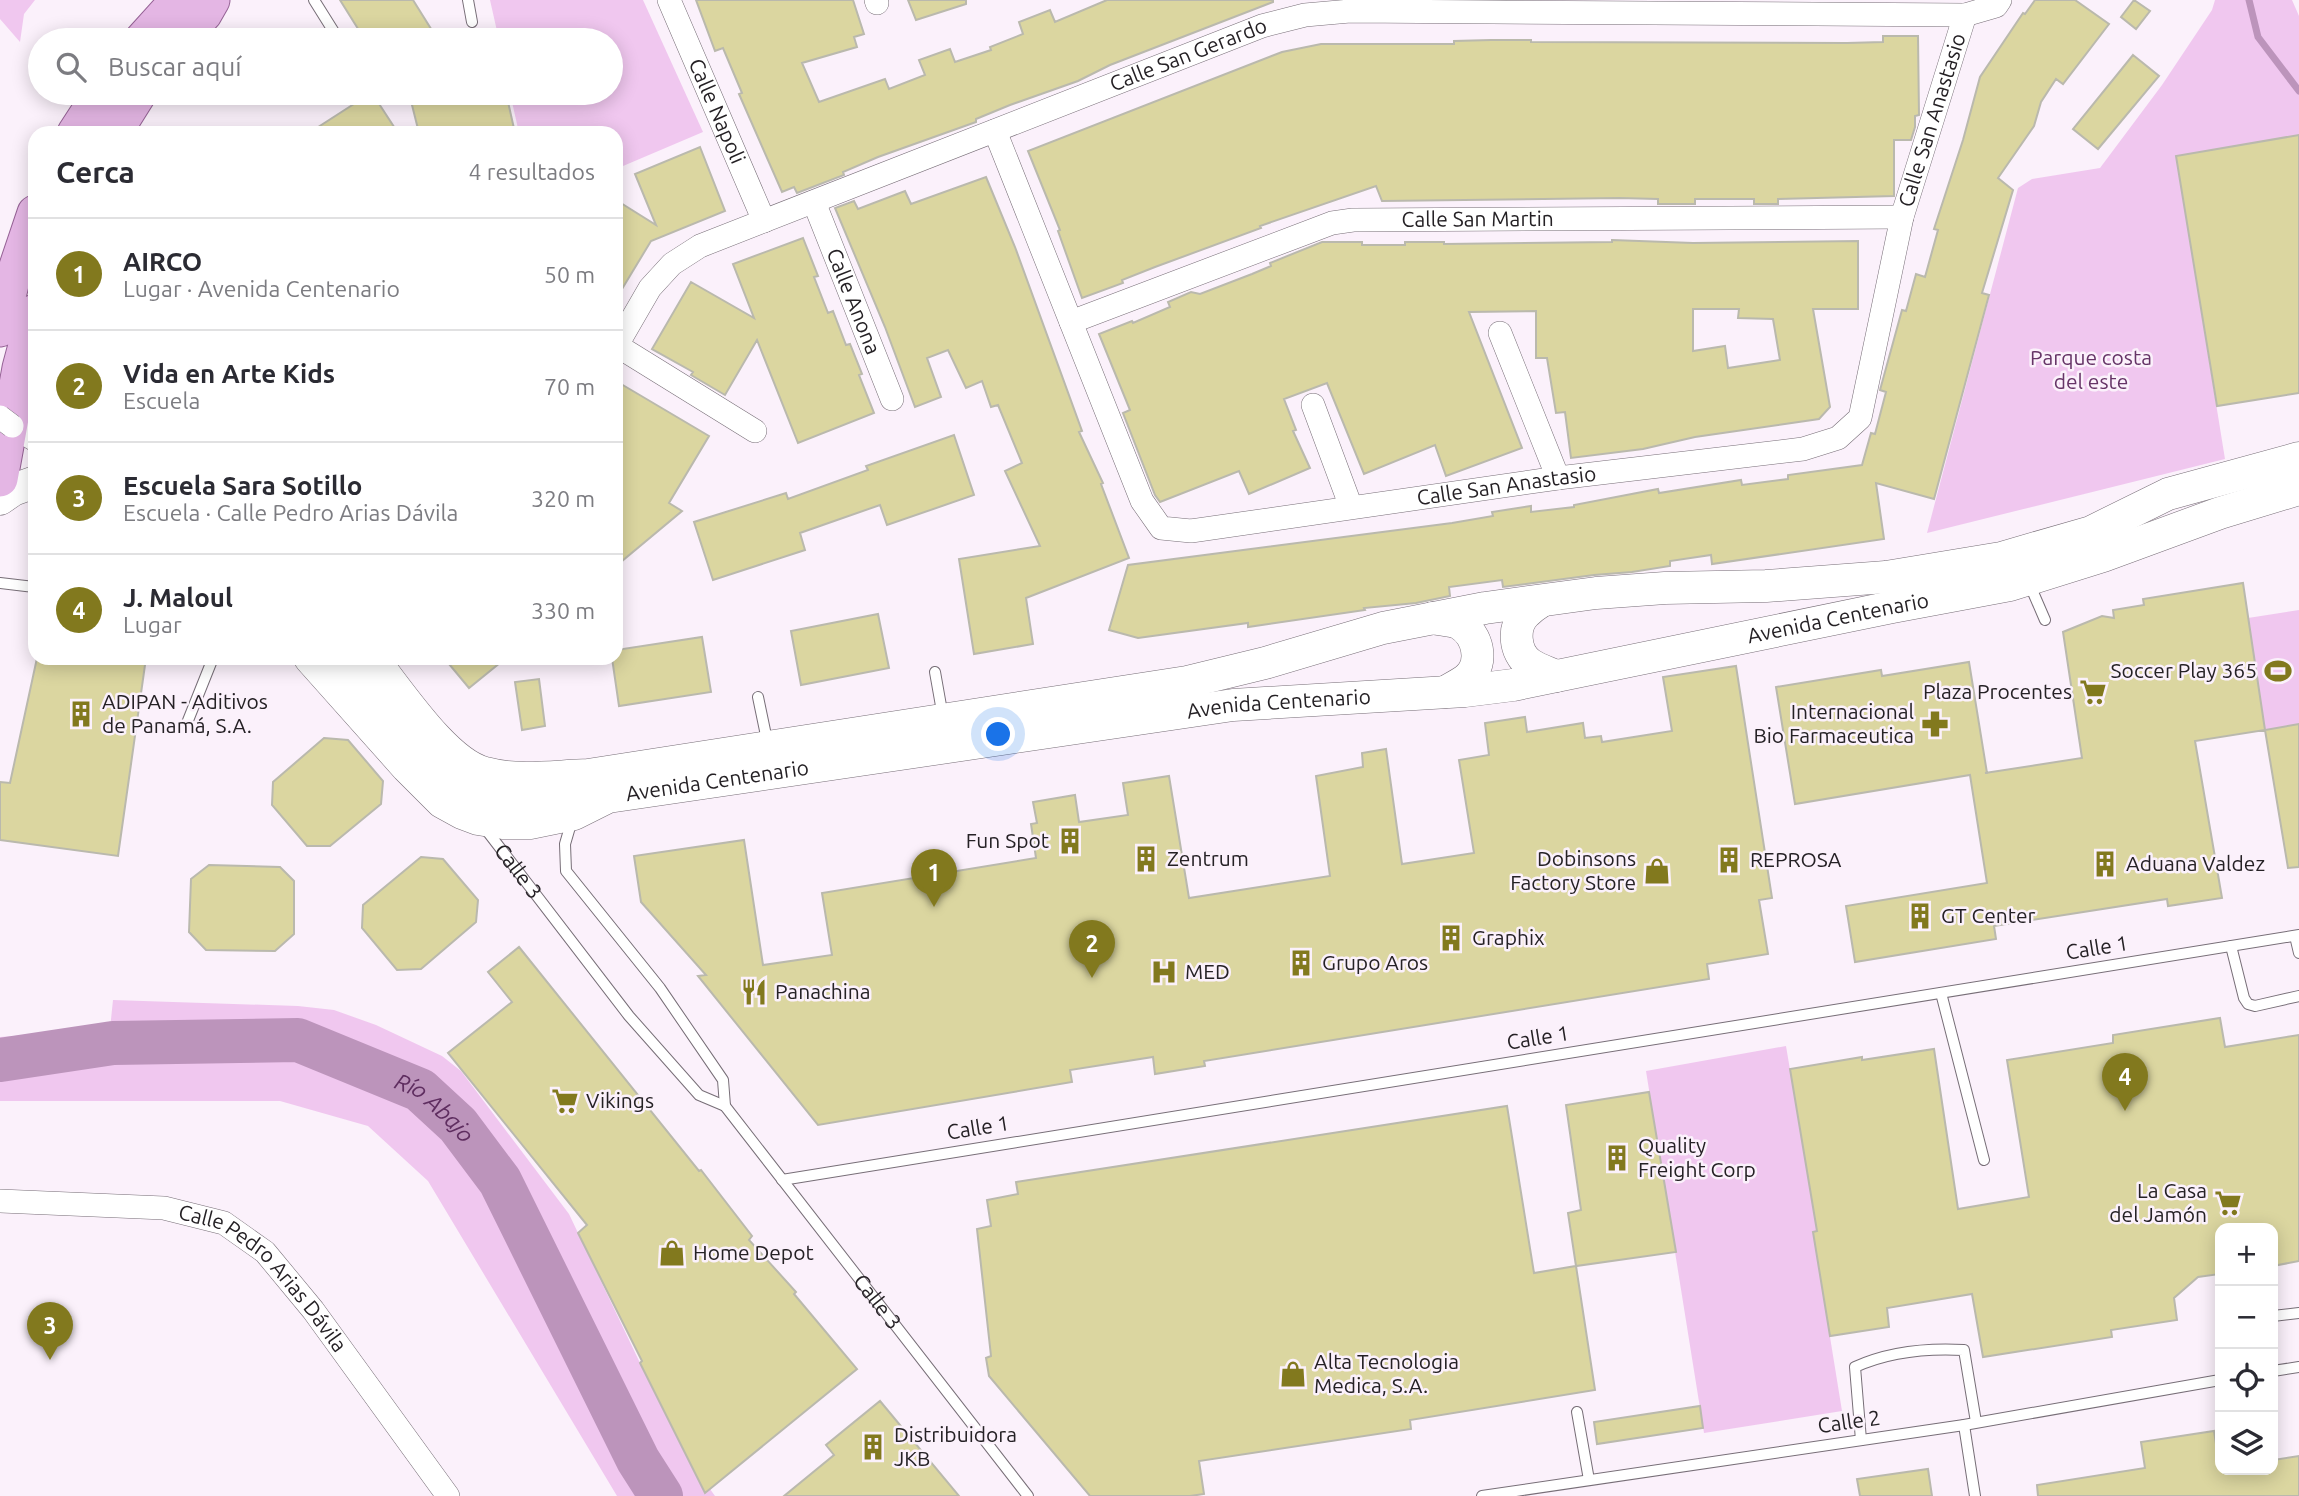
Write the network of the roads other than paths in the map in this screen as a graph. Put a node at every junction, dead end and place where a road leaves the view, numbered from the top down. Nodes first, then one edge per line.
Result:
1 (314, 0) edge
2 (468, 0) edge
3 (669, 0) edge
4 (2000, 0) edge
5 (196, 3) edge
6 (1479, 6) edge
7 (1965, 15) junction
8 (472, 22) dead end
9 (160, 28) edge
10 (185, 28) edge
11 (332, 28) edge
12 (93, 105) edge
13 (132, 105) edge
14 (80, 126) edge
15 (118, 126) edge
16 (995, 131) junction
17 (814, 202) junction
18 (1902, 218) junction
19 (764, 221) junction
20 (28, 234) edge
21 (1071, 322) junction
22 (0, 328) edge
23 (1500, 333) dead end
24 (623, 335) edge
25 (28, 341) edge
26 (623, 349) edge
27 (892, 400) dead end
28 (1313, 405) dead end
29 (0, 417) edge
30 (755, 430) dead end
31 (28, 435) edge
32 (2299, 458) edge
33 (1558, 478) junction
34 (0, 479) edge
35 (28, 485) edge
36 (2299, 489) edge
37 (0, 499) edge
38 (1350, 507) junction
39 (2028, 580) junction
40 (0, 583) edge
41 (28, 586) edge
42 (1540, 602) junction
43 (1433, 618) junction
44 (2045, 620) dead end
45 (210, 665) edge
46 (378, 665) edge
47 (323, 671) edge
48 (935, 672) dead end
49 (1556, 676) junction
50 (1445, 692) junction
51 (758, 697) dead end
52 (187, 723) dead end
53 (946, 734) junction
54 (768, 748) junction
55 (608, 797) junction
56 (574, 814) junction
57 (478, 819) junction
58 (2297, 936) edge
59 (2231, 946) junction
60 (2299, 953) edge
61 (1941, 993) junction
62 (2299, 996) edge
63 (725, 1106) junction
64 (1983, 1160) dead end
65 (782, 1180) junction
66 (0, 1201) edge
67 (2299, 1313) edge
68 (2278, 1315) edge
69 (2299, 1367) edge
70 (2278, 1370) edge
71 (2215, 1381) edge
72 (1577, 1412) dead end
73 (1976, 1422) junction
74 (1964, 1425) junction
75 (1861, 1440) junction
76 (1589, 1480) junction
77 (448, 1496) edge
78 (1028, 1496) edge
79 (1482, 1496) edge
80 (1975, 1496) edge

1 - 11 lane
2 - 8 lane
3 - 19 street, Calle Napoli
4 - 7 street, Calle San Gerardo
5 - 9 main road
5 - 10 main road
6 - 7 street, Calle San Gerardo
6 - 16 street, Calle San Gerardo
7 - 18 street, Calle San Anastasio
12 - 14 main road
13 - 15 main road
16 - 17 street, Calle San Gerardo
16 - 21 street, Calle San Anastasio
17 - 19 street, Calle San Gerardo
17 - 27 street, Calle Anona
18 - 21 street, Calle San Martin
18 - 33 street, Calle San Anastasio
19 - 24 street, Calle San Gerardo
20 - 22 main road
21 - 38 street, Calle San Anastasio
23 - 33 street
25 - 34 main road
26 - 30 street
28 - 38 street
29 - 31 street, bridge
32 - 42 main road, Avenida Centenario
33 - 38 street, Calle San Anastasio
35 - 37 main road
36 - 39 main road, Avenida Centenario
39 - 44 lane
39 - 49 main road, Avenida Centenario
40 - 41 lane
42 - 43 main road, Avenida Centenario
42 - 49 main road
43 - 50 main road
43 - 53 main road, Avenida Centenario
45 - 52 lane
46 - 54 main road, Avenida Centenario
47 - 55 street
47 - 57 main road, Avenida Centenario
48 - 53 lane
49 - 50 main road, Avenida Centenario
50 - 53 main road, Avenida Centenario
51 - 54 lane
53 - 54 main road, Avenida Centenario
53 - 55 main road, Avenida Centenario
55 - 56 main road, Avenida Centenario
56 - 57 main road, Avenida Centenario
56 - 63 lane, Calle 3
57 - 63 lane, Calle 3
58 - 59 lane, Calle 1
58 - 60 lane
59 - 61 lane, Calle 1
59 - 62 lane
61 - 64 lane
61 - 65 lane, Calle 1
63 - 65 lane, Calle 3
65 - 78 lane, Calle 3
66 - 77 street, Calle Pedro Arias Dávila
67 - 68 lane
69 - 70 lane
71 - 73 lane, Calle 2
72 - 76 lane
73 - 74 lane, Calle 2
73 - 75 lane
74 - 75 lane, Calle 2
74 - 80 lane
75 - 76 lane, Calle 2
76 - 79 lane, Calle 2

